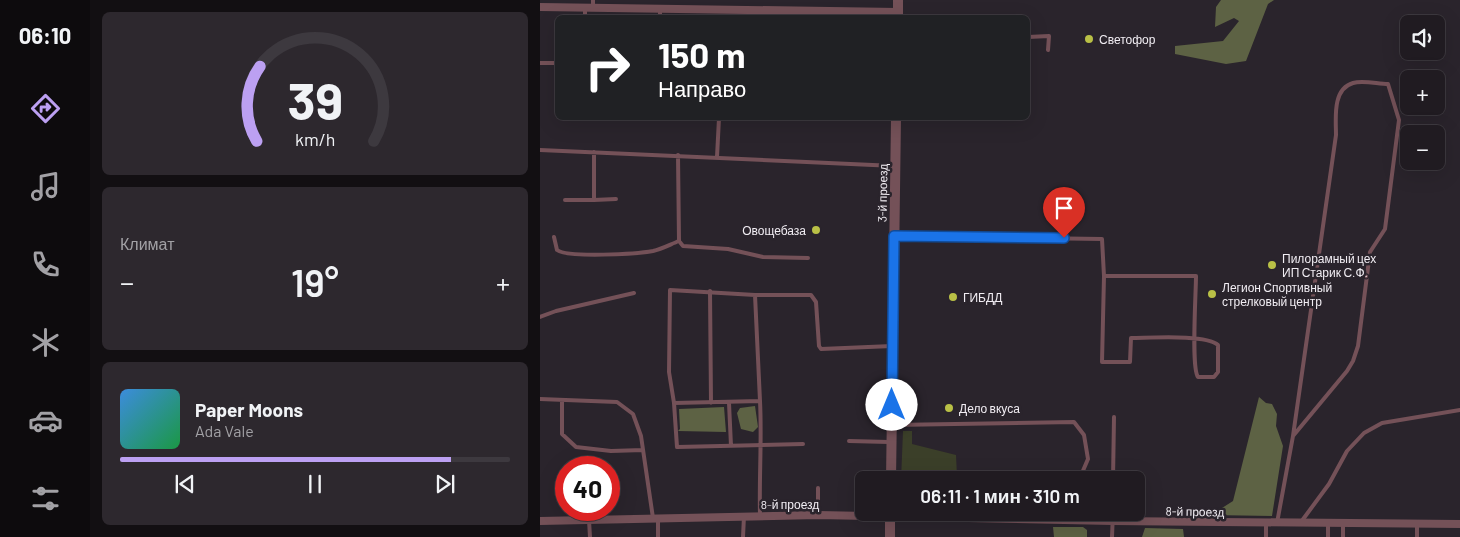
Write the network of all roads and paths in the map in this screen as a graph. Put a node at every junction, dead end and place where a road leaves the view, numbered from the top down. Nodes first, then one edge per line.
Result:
1 (898, 0) edge
2 (593, 4) edge
3 (540, 7) edge
4 (584, 8) junction
5 (660, 9) junction
6 (585, 15) edge
7 (660, 15) edge
8 (898, 15) edge
9 (1030, 37) edge
10 (1048, 50) dead end
11 (540, 63) edge
12 (555, 63) edge
13 (719, 120) edge
14 (896, 120) edge
15 (540, 150) edge
16 (594, 152) junction
17 (678, 155) junction
18 (717, 157) junction
19 (895, 166) junction
20 (565, 200) dead end
21 (594, 200) junction
22 (616, 200) dead end
23 (894, 236) junction
24 (554, 237) dead end
25 (679, 241) junction
26 (808, 258) dead end
27 (1104, 276) junction
28 (710, 290) junction
29 (634, 293) dead end
30 (755, 295) junction
31 (540, 317) edge
32 (1196, 339) junction
33 (893, 346) junction
34 (540, 399) edge
35 (562, 400) junction
36 (760, 401) junction
37 (674, 403) junction
38 (711, 403) junction
39 (729, 403) junction
40 (1460, 410) edge
41 (1114, 418) dead end
42 (892, 425) junction
43 (1293, 436) junction
44 (849, 442) dead end
45 (892, 442) junction
46 (803, 444) dead end
47 (762, 445) junction
48 (731, 446) junction
49 (643, 450) junction
50 (891, 471) edge
51 (1083, 471) edge
52 (1113, 471) edge
53 (818, 488) dead end
54 (855, 514) edge
55 (760, 515) junction
56 (818, 515) junction
57 (744, 516) junction
58 (656, 518) junction
59 (620, 519) edge
60 (540, 521) edge
61 (555, 521) edge
62 (590, 521) edge
63 (890, 521) edge
64 (1112, 521) joint
65 (1266, 523) junction
66 (1277, 523) junction
67 (1300, 523) junction
68 (1328, 523) junction
69 (1343, 523) junction
70 (1417, 524) junction
71 (1460, 524) edge
72 (590, 537) edge
73 (658, 537) edge
74 (743, 537) edge
75 (890, 537) edge
76 (1112, 537) edge
77 (1266, 537) edge
78 (1328, 537) edge
79 (1343, 537) edge
80 (1417, 537) edge

1 - 8 street
2 - 4 street
2 - 5 street
3 - 4 street
4 - 6 lane
5 - 7 lane
5 - 8 street
9 - 10 lane
11 - 12 lane
13 - 18 lane
14 - 19 street, 3-й проезд
15 - 16 lane
16 - 17 lane
16 - 21 lane
17 - 18 lane
17 - 25 lane
18 - 19 lane
19 - 23 street, 3-й проезд
20 - 21 lane
21 - 22 lane
23 - 27 lane
23 - 33 street, 3-й проезд
24 - 25 lane
25 - 26 lane
27 - 32 lane
27 - 32 lane
28 - 30 lane
28 - 37 lane
28 - 38 lane
29 - 31 lane
30 - 33 lane
30 - 36 lane
32 - 32 lane
33 - 42 street, 3-й проезд
34 - 35 lane
35 - 49 lane
35 - 49 lane
36 - 39 lane
36 - 47 lane
37 - 38 lane
37 - 48 lane
38 - 39 lane
39 - 48 lane
40 - 67 lane
41 - 52 lane
42 - 45 street, 3-й проезд
42 - 51 lane
43 - 43 lane
43 - 66 lane
44 - 45 lane
45 - 50 street, 3-й проезд
46 - 47 lane
47 - 48 lane
47 - 55 lane
49 - 58 lane
53 - 56 lane
54 - 56 street, 8-й проезд
55 - 56 street, 8-й проезд
55 - 57 street, 8-й проезд
57 - 58 street, 8-й проезд
57 - 74 lane
58 - 59 street, 8-й проезд
58 - 73 lane
60 - 61 street, 8-й проезд
62 - 72 lane
63 - 75 street
64 - 65 street, 8-й проезд
64 - 76 lane
65 - 66 street, 8-й проезд
65 - 77 lane
66 - 67 street, 8-й проезд
67 - 68 street, 8-й проезд
68 - 69 street, 8-й проезд
68 - 78 lane
69 - 70 street, 8-й проезд
69 - 79 lane
70 - 71 street, 8-й проезд
70 - 80 lane

